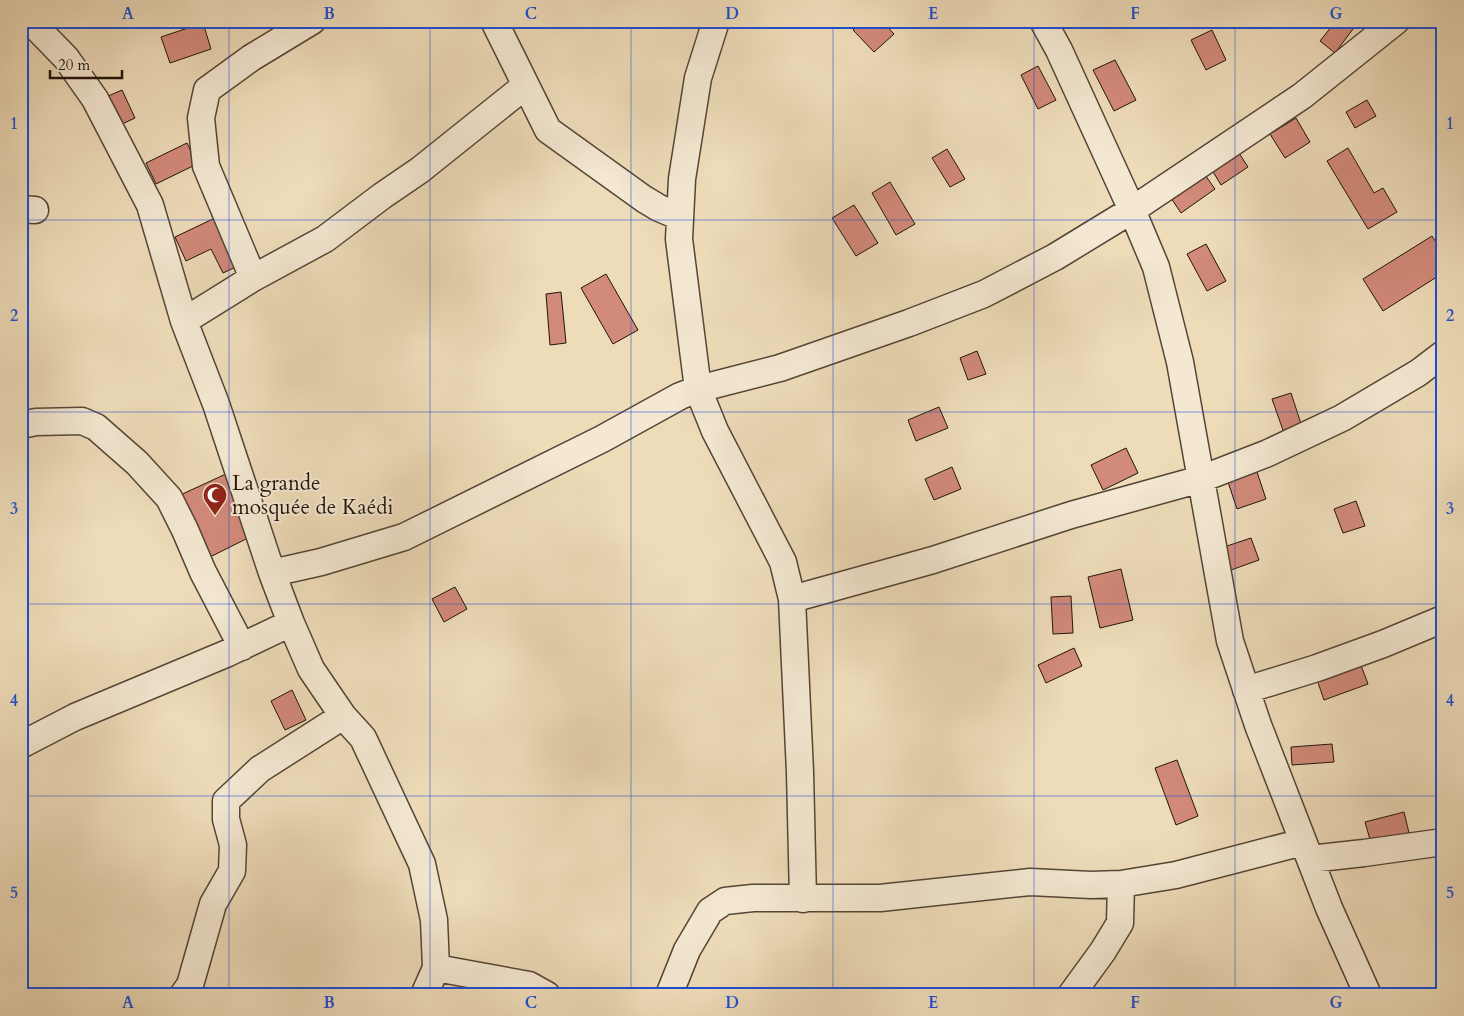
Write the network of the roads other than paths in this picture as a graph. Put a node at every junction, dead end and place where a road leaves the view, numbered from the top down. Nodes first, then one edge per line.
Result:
1 (30, 21) edge
2 (312, 21) edge
3 (494, 21) edge
4 (716, 21) edge
5 (1044, 21) edge
6 (1396, 21) edge
7 (525, 86) junction
8 (1132, 210) junction
9 (680, 217) junction
10 (253, 278) junction
11 (184, 321) junction
12 (1443, 354) edge
13 (698, 389) junction
14 (21, 425) edge
15 (1201, 479) junction
16 (272, 573) junction
17 (792, 599) junction
18 (1443, 619) edge
19 (291, 623) junction
20 (242, 647) junction
21 (1246, 690) junction
22 (343, 716) junction
23 (21, 745) edge
24 (1443, 842) edge
25 (1307, 850) junction
26 (1121, 884) junction
27 (803, 899) junction
28 (436, 968) junction
29 (183, 995) edge
30 (424, 995) edge
31 (547, 995) edge
32 (669, 995) edge
33 (1071, 995) edge
34 (1368, 995) edge

1 - 11 street
2 - 10 street
3 - 7 street
4 - 9 street
5 - 8 street
6 - 8 street
7 - 9 street
7 - 10 street
8 - 13 street
8 - 15 street
9 - 13 street
10 - 11 street
11 - 16 street
12 - 15 street
13 - 16 street
13 - 17 street
14 - 20 street
15 - 17 street
15 - 21 street
16 - 19 street
17 - 27 street
18 - 21 street
19 - 20 street
19 - 22 street
20 - 23 street
21 - 25 street
22 - 28 street
22 - 29 street
24 - 25 street
25 - 26 street
25 - 34 street
26 - 27 street
26 - 33 street
27 - 32 street
28 - 30 street
28 - 31 street

